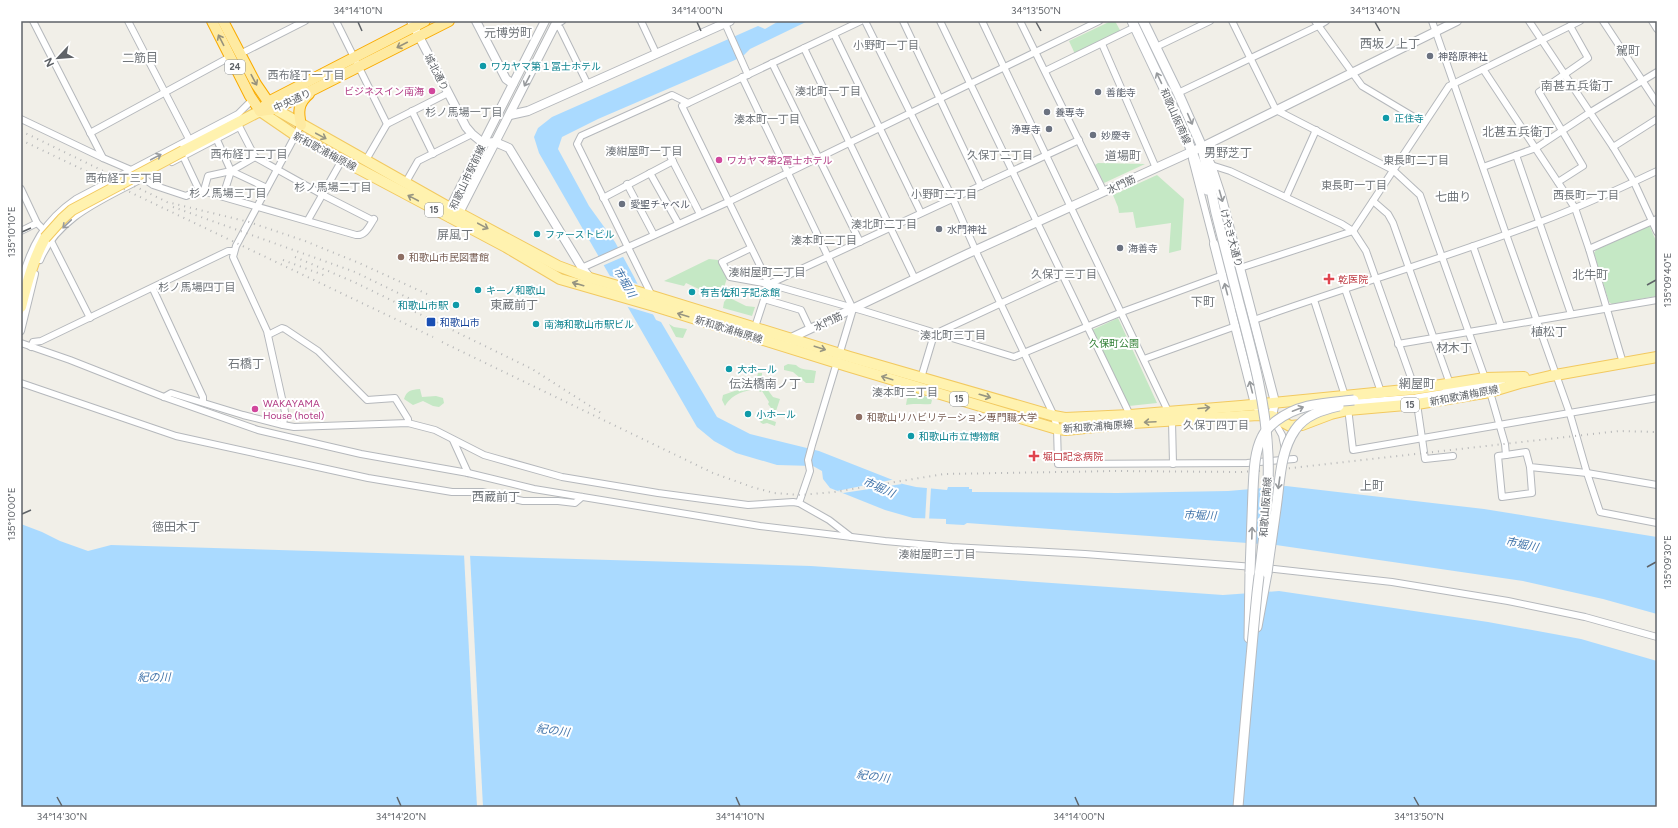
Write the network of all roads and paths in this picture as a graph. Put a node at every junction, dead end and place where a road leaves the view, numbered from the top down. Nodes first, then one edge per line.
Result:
1 (33, 21) edge
2 (128, 21) edge
3 (212, 21) edge
4 (223, 21) edge
5 (305, 21) edge
6 (336, 21) edge
7 (424, 21) edge
8 (449, 21) edge
9 (476, 21) edge
10 (545, 21) edge
11 (641, 21) edge
12 (860, 21) edge
13 (865, 21) edge
14 (904, 21) edge
15 (940, 21) edge
16 (982, 21) edge
17 (1020, 21) edge
18 (1099, 21) edge
19 (1143, 21) edge
20 (1210, 21) edge
21 (1232, 21) edge
22 (1326, 21) edge
23 (1432, 21) edge
24 (1457, 21) edge
25 (1529, 21) edge
26 (1580, 21) edge
27 (1603, 21) edge
28 (1652, 21) edge
29 (558, 22) edge
30 (292, 24) edge
31 (413, 24) edge
32 (726, 24) edge
33 (1134, 24) edge
34 (1316, 24) edge
35 (1570, 26) junction
36 (1657, 29) edge
37 (1436, 32) junction
38 (834, 34) junction
39 (419, 36) junction
40 (1541, 41) junction
41 (1102, 44) junction
42 (804, 48) junction
43 (1156, 48) junction
44 (1036, 52) junction
45 (656, 53) junction
46 (235, 56) junction
47 (355, 58) junction
48 (1251, 59) junction
49 (772, 63) junction
50 (360, 67) junction
51 (1004, 68) junction
52 (1483, 69) junction
53 (1045, 72) junction
54 (1657, 72) edge
55 (1351, 74) junction
56 (1564, 75) junction
57 (745, 76) junction
58 (1642, 81) junction
59 (587, 83) junction
60 (1454, 83) junction
61 (513, 84) junction
62 (970, 84) junction
63 (315, 89) junction
64 (166, 93) junction
65 (448, 93) junction
66 (1178, 93) junction
67 (939, 98) junction
68 (252, 100) junction
69 (688, 103) junction
70 (1657, 103) edge
71 (271, 106) junction
72 (1276, 110) junction
73 (260, 111) junction
74 (412, 111) junction
75 (910, 112) junction
76 (1590, 113) junction
77 (510, 115) junction
78 (21, 119) edge
79 (1657, 119) edge
80 (242, 123) junction
81 (1424, 123) junction
82 (387, 124) junction
83 (300, 125) junction
84 (879, 127) junction
85 (1316, 130) junction
86 (1562, 131) junction
87 (90, 133) junction
88 (472, 134) junction
89 (295, 135) junction
90 (189, 139) junction
91 (217, 140) junction
92 (1079, 140) junction
93 (496, 142) junction
94 (849, 142) junction
95 (483, 143) junction
96 (1202, 147) junction
97 (1613, 147) junction
98 (1536, 148) junction
99 (181, 151) junction
100 (1192, 151) junction
101 (668, 152) dead end
102 (433, 154) junction
103 (1516, 155) junction
104 (1046, 156) junction
105 (254, 157) junction
106 (819, 157) junction
107 (103, 158) junction
108 (342, 160) junction
109 (366, 160) junction
110 (673, 161) junction
111 (1211, 165) junction
112 (1483, 167) junction
113 (1156, 168) junction
114 (132, 170) junction
115 (278, 170) junction
116 (1393, 170) junction
117 (231, 171) junction
118 (1657, 171) edge
119 (650, 172) junction
120 (788, 172) junction
121 (1012, 172) junction
122 (143, 178) junction
123 (406, 182) junction
124 (1558, 182) junction
125 (1634, 182) junction
126 (627, 184) junction
127 (981, 186) junction
128 (267, 188) junction
129 (21, 189) edge
130 (202, 190) junction
131 (1104, 192) junction
132 (223, 196) junction
133 (323, 196) junction
134 (1286, 197) junction
135 (603, 198) junction
136 (953, 199) junction
137 (1373, 200) junction
138 (728, 202) junction
139 (257, 206) junction
140 (1071, 207) junction
141 (1575, 208) junction
142 (453, 213) junction
143 (921, 213) junction
144 (1216, 213) junction
145 (700, 214) junction
146 (308, 220) junction
147 (1654, 220) edge
148 (1540, 222) junction
149 (37, 223) junction
150 (678, 223) junction
151 (1037, 223) junction
152 (890, 228) junction
153 (21, 231) edge
154 (1353, 231) junction
155 (1657, 232) edge
156 (654, 234) junction
157 (1506, 234) junction
158 (47, 236) junction
159 (860, 242) junction
160 (1214, 244) joint
161 (1473, 246) junction
162 (626, 248) junction
163 (751, 248) junction
164 (1589, 249) junction
165 (976, 250) junction
166 (234, 251) junction
167 (829, 257) junction
168 (1442, 257) junction
169 (1240, 268) junction
170 (1408, 268) junction
171 (581, 271) junction
172 (1062, 275) junction
173 (1223, 275) junction
174 (590, 278) junction
175 (1375, 278) junction
176 (915, 279) junction
177 (21, 282) edge
178 (769, 284) junction
179 (153, 289) junction
180 (1345, 289) junction
181 (598, 290) junction
182 (652, 299) junction
183 (764, 299) junction
184 (1314, 300) junction
185 (1657, 300) edge
186 (1001, 302) junction
187 (21, 307) edge
188 (1607, 308) junction
189 (853, 309) junction
190 (1122, 312) junction
191 (1571, 314) junction
192 (90, 318) junction
193 (1254, 320) junction
194 (1537, 320) junction
195 (1087, 326) junction
196 (1236, 326) junction
197 (1501, 326) junction
198 (755, 327) junction
199 (810, 329) junction
200 (21, 331) edge
201 (1468, 331) junction
202 (937, 333) junction
203 (268, 335) junction
204 (1434, 338) junction
205 (790, 343) junction
206 (21, 344) edge
207 (1398, 344) junction
208 (31, 347) junction
209 (1024, 353) junction
210 (1657, 357) edge
211 (839, 358) junction
212 (1144, 359) junction
213 (1623, 363) junction
214 (1553, 375) junction
215 (921, 378) junction
216 (1485, 378) junction
217 (1520, 380) junction
218 (21, 383) edge
219 (1450, 384) junction
220 (1414, 389) junction
221 (1381, 392) junction
222 (1490, 392) junction
223 (164, 397) junction
224 (1657, 398) edge
225 (203, 402) junction
226 (1275, 402) junction
227 (1351, 402) junction
228 (1255, 404) junction
229 (1417, 404) junction
230 (1130, 414) junction
231 (1570, 414) junction
232 (1054, 416) junction
233 (1170, 416) junction
234 (1272, 416) junction
235 (408, 423) junction
236 (283, 425) junction
237 (1500, 425) junction
238 (1290, 426) junction
239 (1057, 428) junction
240 (1282, 435) junction
241 (1422, 439) junction
242 (453, 440) junction
243 (1506, 455) junction
244 (1453, 456) dead end
245 (1173, 464) junction
246 (1530, 466) junction
247 (468, 473) junction
248 (1587, 473) junction
249 (1657, 485) edge
250 (582, 497) junction
251 (799, 503) junction
252 (1657, 523) edge
253 (851, 537) junction
254 (1657, 637) edge
255 (1249, 674) junction
256 (1238, 807) edge

1 - 87 street
2 - 64 street
46 -> 3 highway, 24
4 - 46 highway, 24
5 - 30 street
6 - 47 street
7 - 31 highway, 中央通り
8 - 39 highway, 中央通り
9 - 61 street
10 - 61 street, 和歌山市駅前線
11 - 45 street
12 - 38 street
13 - 75 street
14 - 67 street
15 - 62 street
16 - 51 street
17 - 44 street
18 - 44 street
19 - 43 main road, 和歌山阪南線
20 - 43 street
21 - 48 street
22 - 34 street
23 - 37 street
24 - 37 street, 水門筋
25 - 40 street
26 - 35 street
27 - 58 street
28 - 36 street
29 - 59 street
29 -> 77 street, 和歌山市駅前線
30 - 46 street
31 - 39 street, 城北通り
31 - 47 highway, 中央通り
32 - 45 street
32 - 57 street
33 - 41 street
100 -> 33 main road, 和歌山阪南線
34 - 48 street
34 - 55 street
35 - 40 street
35 - 56 street
37 - 55 street, 水門筋
37 - 60 street
38 - 42 street
38 - 84 street
39 -> 50 highway, 中央通り
39 - 65 street, 城北通り
40 - 52 street
40 - 56 street
41 - 53 street
41 - 113 street
42 - 49 street
42 - 94 street
43 - 66 main road, 和歌山阪南線
44 - 51 street
44 - 53 street
45 - 59 street
46 - 64 street
46 - 68 highway, 24
46 -> 71 highway, 24
47 - 50 street
47 - 71 highway, 中央通り
48 - 66 street
48 - 72 street
49 - 57 street
49 - 106 street
50 - 63 highway, 中央通り
50 - 82 street
51 - 62 street
51 - 104 street
52 - 60 street
52 - 98 street
53 - 92 street
54 - 58 street
55 - 72 street, 水門筋
55 - 81 street
56 - 76 street
56 - 86 street
57 - 69 street
57 - 120 street
58 - 70 street
58 - 76 street
59 - 77 street
60 - 81 street
60 - 112 street
61 - 95 street, 和歌山市駅前線
62 - 67 street
62 - 121 street
63 - 71 highway, 中央通り
63 - 83 highway
64 - 87 street
64 - 90 street
65 - 74 street
65 - 88 street, 城北通り
66 -> 96 main road, 和歌山阪南線
67 - 75 street
67 - 127 street
68 - 73 highway, 24
68 - 90 street
69 - 135 street
69 - 138 street
71 - 73 highway, 中央通り
71 - 83 main road, 新和歌浦梅原線 / 15
72 - 85 street
72 - 96 street, 水門筋
73 - 80 main road
73 - 89 main road, 新和歌浦梅原線 / 15
74 - 82 street
74 - 102 street
75 - 84 street
75 - 136 street
76 - 86 street
76 - 97 street
77 - 93 street, 和歌山市駅前線
78 - 107 street
79 - 97 street
80 - 91 street
80 - 99 main road
80 - 105 street
81 - 116 street
82 - 109 street
83 - 89 street
83 -> 109 main road, 新和歌浦梅原線 / 15
84 - 94 street
84 - 143 street
85 - 116 street
85 - 134 street
86 - 98 street
86 - 124 street
87 - 107 street
88 - 95 street, 城北通り
88 - 102 street
89 - 108 main road, 新和歌浦梅原線 / 15
89 - 115 street
90 - 99 street
91 - 99 street
91 - 117 street
92 - 104 street
92 - 131 street
93 - 95 street
93 - 142 street, 和歌山市駅前線
93 - 171 street
94 - 106 street
94 - 152 street
95 - 142 street, 和歌山市駅前線
96 - 100 street, 水門筋
96 - 111 street, けやき大通り
96 - 144 main road, 和歌山阪南線
97 - 125 street
98 - 103 street
98 - 124 street
114 -> 99 street
99 - 122 street
99 - 130 street
99 - 158 main road, bridge
100 - 113 street, 水門筋
100 - 144 main road, 和歌山阪南線
100 - 160 street, けやき大通り
101 - 110 street
102 - 123 street
103 - 112 street
103 - 148 street
104 - 121 street
104 - 140 street
105 - 115 street
105 - 117 street
106 - 120 street
106 - 159 street
107 - 114 street
108 - 133 street
142 -> 108 main road, 新和歌浦梅原線 / 15
109 - 123 main road, 新和歌浦梅原線 / 15
110 - 119 street
110 - 145 street
111 - 134 street
111 -> 169 street, けやき大通り
112 - 157 street
113 - 131 street, 水門筋
114 - 122 street
114 - 158 street
115 - 128 street
115 - 133 street
116 - 137 street
116 - 168 street
117 - 128 street
117 - 130 street
117 - 132 street
118 - 125 street
119 - 126 street
119 - 150 street
120 - 138 street
120 - 167 street
121 - 127 street
121 - 151 street
122 - 130 street
122 -> 158 street
123 - 142 main road, 新和歌浦梅原線 / 15
124 - 141 street
125 - 141 street
125 - 147 street
126 - 135 street
126 - 156 street
127 - 136 street
128 - 139 street
129 - 149 street
130 - 132 street
131 - 140 street, 水門筋
132 - 139 street
133 - 146 street
133 - 146 street
134 - 154 street
135 - 162 street
136 - 143 street
136 - 165 street
137 - 154 street
137 - 170 street
138 - 145 street
138 - 163 street
139 - 146 street
139 - 166 street
140 - 151 street, 水門筋
140 - 190 street
141 - 148 street
141 - 164 street
142 -> 171 main road, 新和歌浦梅原線 / 15
181 -> 142 main road, 新和歌浦梅原線 / 15
143 - 152 street
144 - 255 main road, 和歌山阪南線, bridge
145 - 150 street
147 - 155 street
147 - 164 street
148 - 157 street
148 - 191 street
149 - 153 street
149 - 158 street
150 - 156 street
151 - 165 street, 水門筋
151 - 172 street
152 - 159 street
152 - 176 street
154 - 169 street
154 - 175 street
156 - 162 street
157 - 161 street
157 - 194 street
158 - 177 street
158 - 187 main road
158 - 192 street
158 - 200 street
159 - 167 street
160 - 173 street, けやき大通り
161 - 168 street
161 - 197 street
162 - 171 street
162 - 182 street
163 - 178 street
163 - 178 street
164 - 188 street
165 - 176 street, 水門筋
165 - 186 street
166 - 179 street
166 - 203 street
167 - 178 street
167 - 189 street
168 - 170 street
168 - 201 street
169 - 193 street, けやき大通り
170 - 175 street
170 - 204 street
171 - 174 main road, 新和歌浦梅原線 / 15
172 - 186 street
172 - 195 street
173 - 190 street
196 -> 173 street, けやき大通り
174 - 181 street
174 - 182 main road, 新和歌浦梅原線 / 15
175 - 180 street
175 - 207 street
176 - 189 street, 水門筋
178 - 183 street
178 - 189 street
179 - 192 street
179 - 225 street
180 - 184 street
180 - 221 street
181 - 182 main road, 新和歌浦梅原線 / 15
182 - 198 main road, 新和歌浦梅原線 / 15
205 -> 182 main road, 新和歌浦梅原線 / 15
183 - 198 street
183 - 199 street
184 - 193 street
184 - 227 street
185 - 188 street
186 - 202 street
186 - 209 street
188 - 191 street
188 - 213 street
189 - 199 street, 水門筋
189 - 202 street
189 - 211 street
190 - 195 street
190 - 212 street
191 - 194 street
192 - 208 street
193 - 226 street, けやき大通り
194 - 197 street
194 - 214 street
195 - 209 street
195 - 230 street
196 - 212 street
228 -> 196 street, けやき大通り
197 - 201 street
198 - 205 main road, 新和歌浦梅原線 / 15
199 - 205 street, 水門筋
201 - 204 street
201 - 216 street
202 - 209 street
202 - 215 street
203 - 235 street
203 - 236 street
204 - 207 street
204 - 219 street
205 - 211 main road, 新和歌浦梅原線 / 15
206 - 208 street
207 - 220 street
208 - 223 street
209 - 232 street
210 - 213 main road, 新和歌浦梅原線 / 15
211 - 215 main road, 新和歌浦梅原線 / 15
239 -> 211 main road, 新和歌浦梅原線 / 15
211 - 251 street
212 - 233 street
213 - 214 main road, 新和歌浦梅原線 / 15
214 - 217 main road, 新和歌浦梅原線 / 15
214 - 231 street
215 -> 232 main road, 新和歌浦梅原線 / 15
216 - 217 main road, 新和歌浦梅原線 / 15
216 - 219 main road, 新和歌浦梅原線 / 15
217 - 222 main road, 新和歌浦梅原線 / 15
217 - 227 main road
218 - 250 street
219 - 220 main road, 新和歌浦梅原線 / 15
220 - 221 main road, 新和歌浦梅原線 / 15
221 - 227 main road, 新和歌浦梅原線 / 15
222 - 229 main road, 新和歌浦梅原線 / 15
222 - 237 street
223 - 225 street
223 - 247 street
224 - 231 street
225 - 236 street
226 - 227 main road, 新和歌浦梅原線 / 15
226 - 228 main road, 新和歌浦梅原線 / 15
226 - 234 street
227 - 229 main road, 新和歌浦梅原線 / 15
227 - 238 main road, 新和歌浦梅原線 / 15
227 - 241 street
227 -> 255 main road, bridge
255 -> 227 main road, bridge
233 -> 228 main road, 新和歌浦梅原線 / 15
228 - 234 street
229 - 241 street
230 - 232 main road, 新和歌浦梅原線 / 15
230 - 233 main road, 新和歌浦梅原線 / 15
231 - 237 street
231 - 248 street
232 - 239 street
233 - 234 main road, 新和歌浦梅原線 / 15
233 -> 239 main road, 新和歌浦梅原線 / 15
233 - 245 street
234 - 238 main road, 新和歌浦梅原線 / 15
234 - 240 street
235 - 236 street
235 - 242 street
237 - 241 street
237 - 243 street
238 - 240 street
239 - 245 street
240 - 245 street
241 - 244 street
242 - 247 street
242 - 251 street
243 - 246 street
243 - 246 street
246 - 248 street
247 - 250 street
248 - 249 street
248 - 252 street
250 - 253 street
251 - 253 street
253 - 254 street
255 - 256 main road, 和歌山阪南線, bridge

